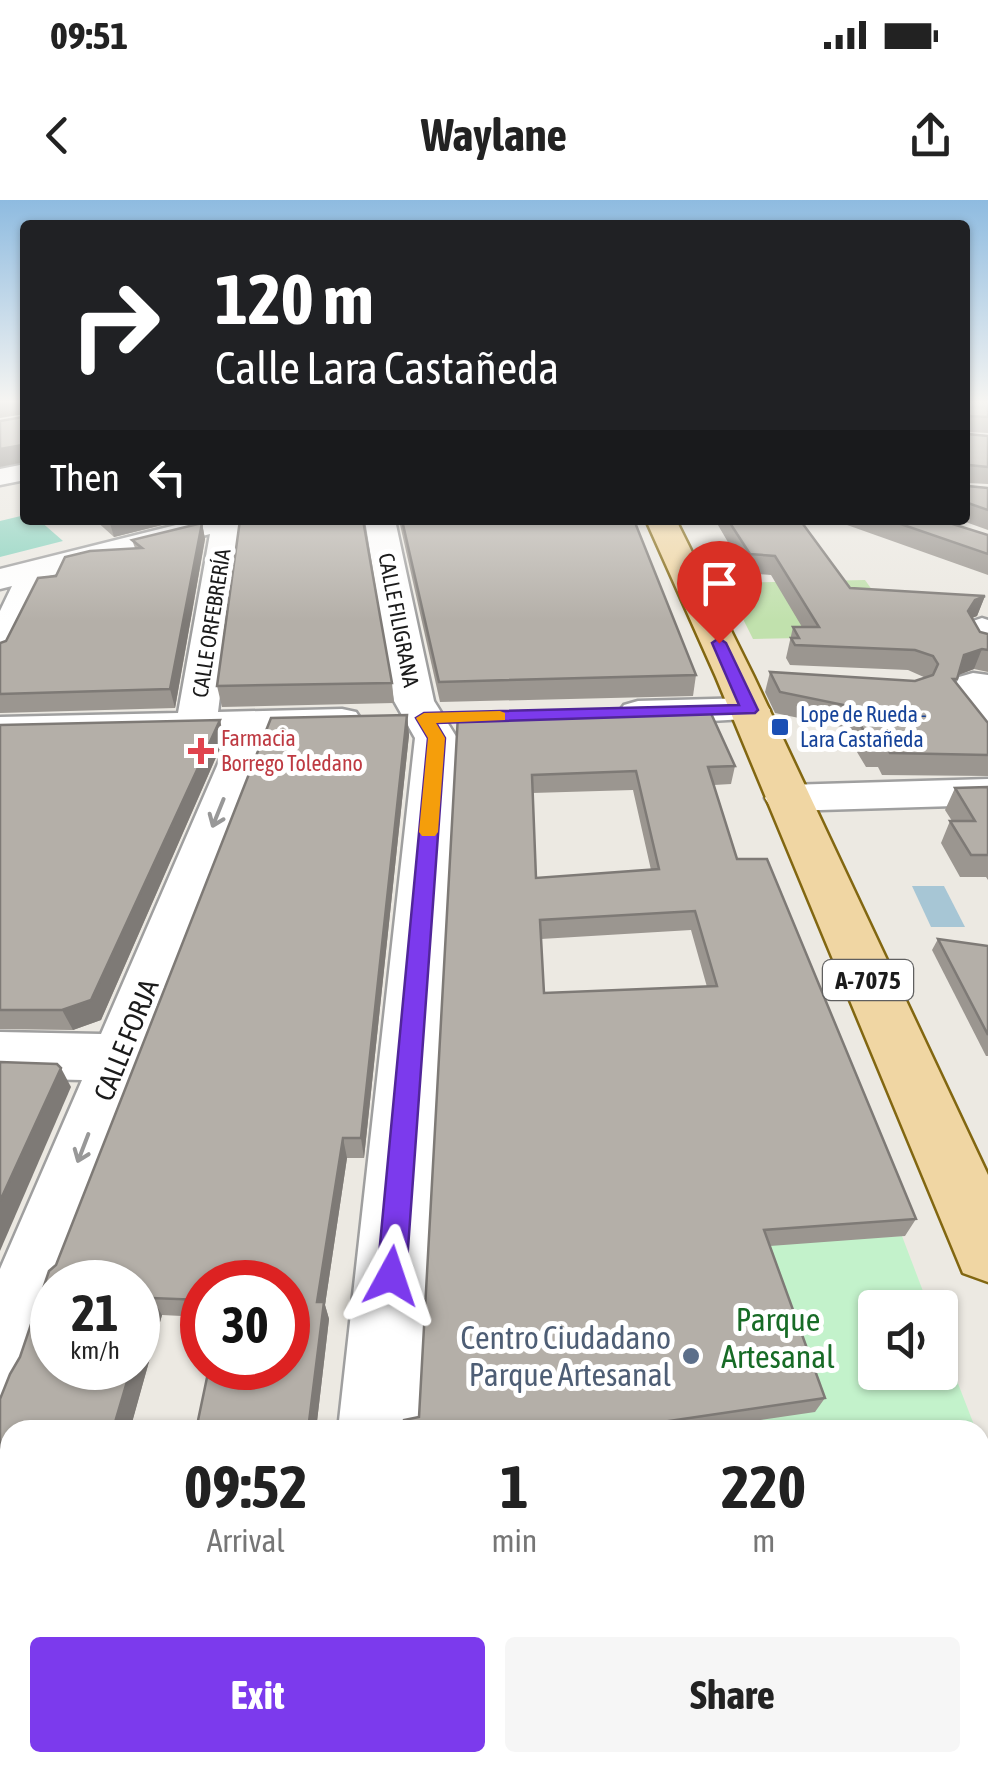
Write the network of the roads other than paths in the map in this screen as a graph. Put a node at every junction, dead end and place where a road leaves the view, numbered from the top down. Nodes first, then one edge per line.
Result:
1 (213, 525) edge
2 (228, 525) edge
3 (381, 525) edge
4 (663, 525) edge
5 (36, 570) junction
6 (0, 579) edge
7 (0, 648) edge
8 (753, 689) junction
9 (604, 714) edge
10 (444, 718) junction
11 (256, 723) junction
12 (196, 724) junction
13 (12, 729) edge
14 (0, 763) edge
15 (988, 792) edge
16 (786, 798) junction
17 (0, 1055) edge
18 (118, 1058) junction
19 (988, 1250) edge
20 (0, 1358) edge
21 (379, 1420) edge

1 - 5 street
2 - 12 street, CALLE ORFEBRERÍA
3 - 10 street, CALLE FILIGRANA
4 - 8 main road, A-7075
5 - 6 street
5 - 7 street
8 - 9 street
8 - 16 main road, A-7075
10 - 11 street
10 - 21 street, CALLE FILIGRANA
11 - 12 street
11 -> 18 street, CALLE FORJA
12 - 13 street
13 - 14 street
15 - 16 street
16 - 19 main road, A-7075
17 - 18 street
18 -> 20 street, CALLE FORJA

